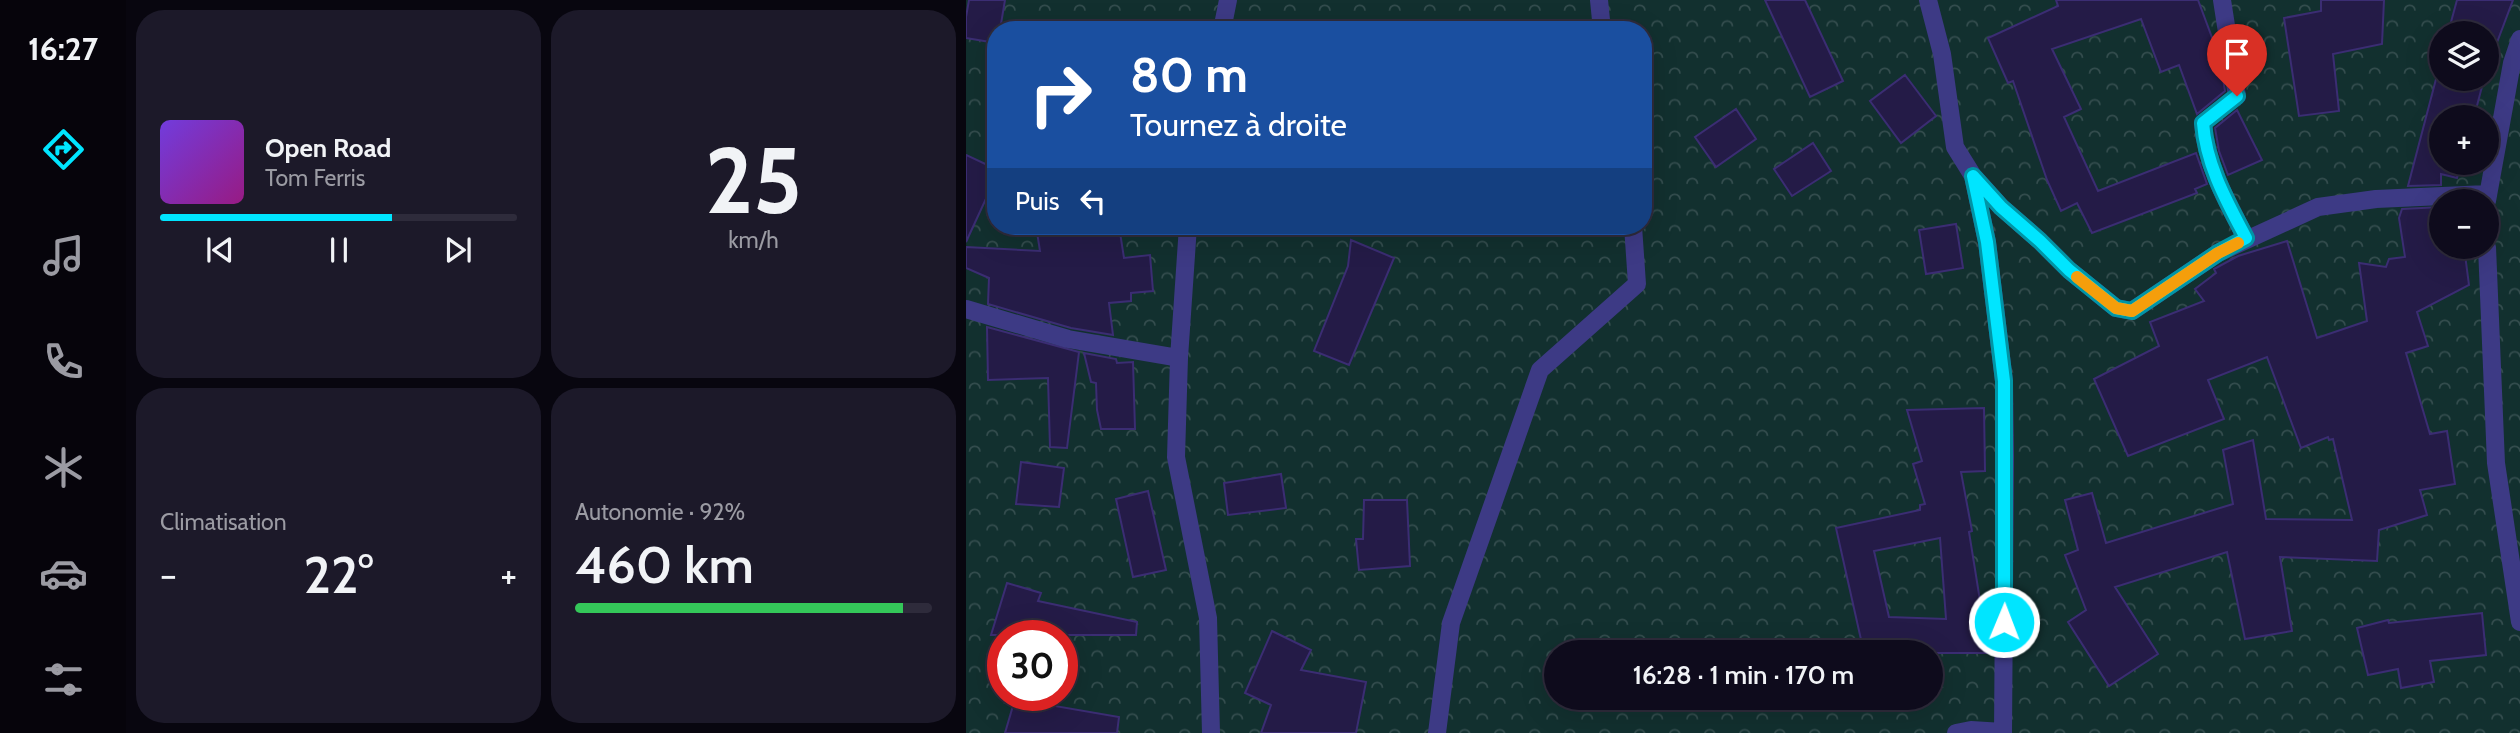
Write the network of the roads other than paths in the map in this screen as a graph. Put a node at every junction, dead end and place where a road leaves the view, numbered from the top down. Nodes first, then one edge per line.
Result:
1 (1228, 0) edge
2 (1599, 0) edge
3 (1928, 0) edge
4 (2222, 0) edge
5 (1224, 21) edge
6 (1601, 21) edge
7 (2520, 38) edge
8 (1973, 176) junction
9 (2489, 189) edge
10 (2429, 199) edge
11 (1187, 235) edge
12 (1634, 235) edge
13 (2246, 238) junction
14 (2488, 259) edge
15 (966, 309) edge
16 (1179, 358) junction
17 (2520, 622) edge
18 (1211, 733) edge
19 (1437, 733) edge
20 (1956, 733) edge
21 (2003, 733) edge

1 - 5 street
2 - 6 street
3 - 8 street
4 - 13 street
7 - 9 street
8 - 13 street
8 - 21 street
10 - 13 street
11 - 16 street
12 - 19 street
14 - 17 street
15 - 16 street
16 - 18 street
20 - 21 street

